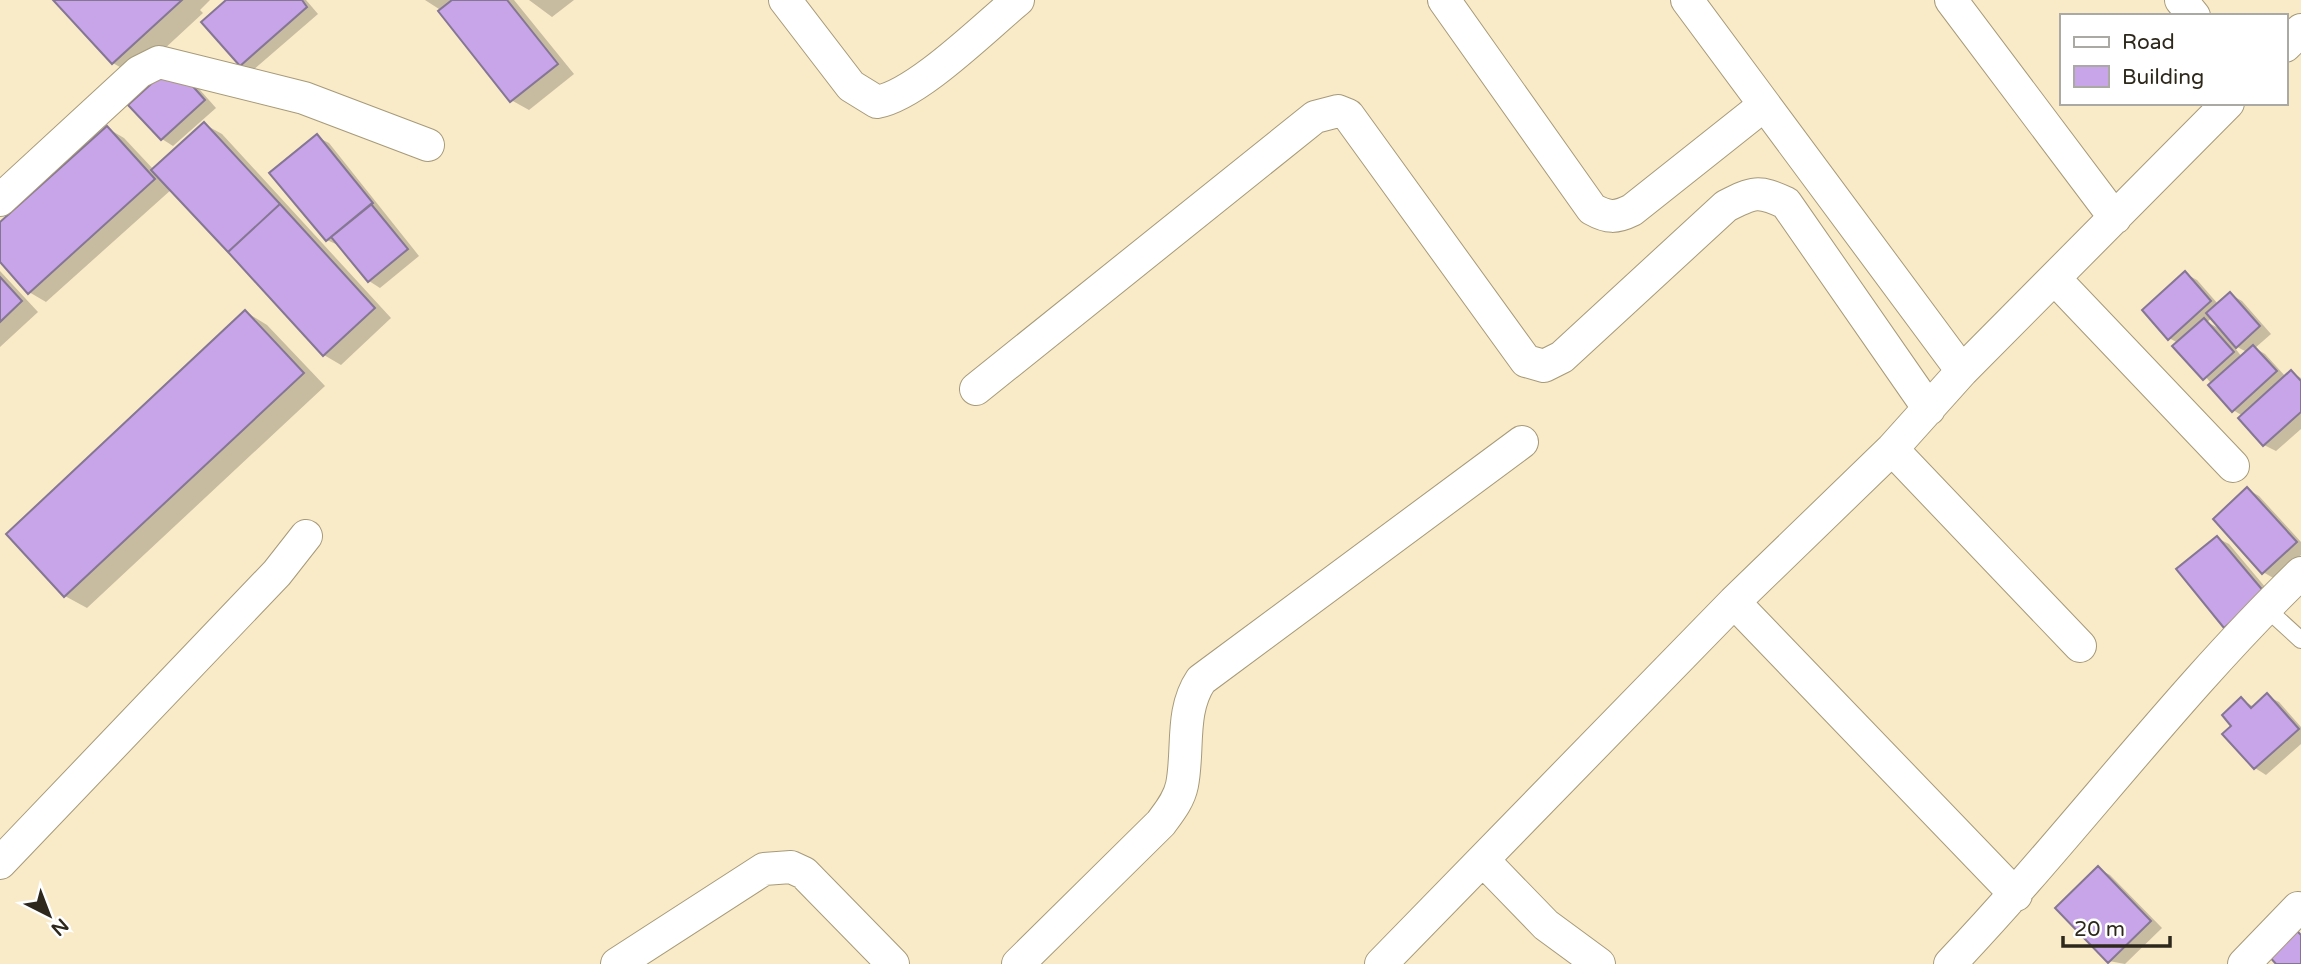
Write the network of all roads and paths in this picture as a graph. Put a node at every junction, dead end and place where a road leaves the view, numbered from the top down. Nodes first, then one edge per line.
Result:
1 (785, 0) edge
2 (1018, 0) edge
3 (1444, 0) edge
4 (1687, 0) edge
5 (1951, 0) edge
6 (2181, 0) edge
7 (2192, 14) edge
8 (2301, 30) edge
9 (2287, 44) edge
10 (2226, 105) edge
11 (1763, 106) junction
12 (428, 145) dead end
13 (0, 200) edge
14 (2115, 218) junction
15 (2055, 279) junction
16 (1962, 371) junction
17 (976, 389) dead end
18 (1929, 409) junction
19 (1522, 442) dead end
20 (1892, 449) junction
21 (2232, 466) dead end
22 (306, 536) dead end
23 (2301, 573) edge
24 (1734, 602) junction
25 (2266, 608) junction
26 (2301, 640) edge
27 (2080, 646) dead end
28 (1483, 860) junction
29 (0, 863) edge
30 (2016, 895) junction
31 (2298, 908) dead end
32 (617, 964) edge
33 (893, 964) edge
34 (1018, 964) edge
35 (1381, 964) edge
36 (1599, 964) edge
37 (1950, 964) edge
38 (2244, 964) edge

1 - 2 street
3 - 11 street
4 - 11 street
5 - 14 street
6 - 7 street
8 - 9 street
10 - 14 street
11 - 16 street
12 - 13 street
14 - 15 street
15 - 16 street
15 - 21 street
16 - 18 street
17 - 18 street
18 - 20 street
19 - 34 street
20 - 24 street
20 - 27 street
22 - 29 street
23 - 25 street
24 - 28 street
24 - 30 street
25 - 26 lane
25 - 30 street
28 - 35 street
28 - 36 street
30 - 37 street
31 - 38 street
32 - 33 street

